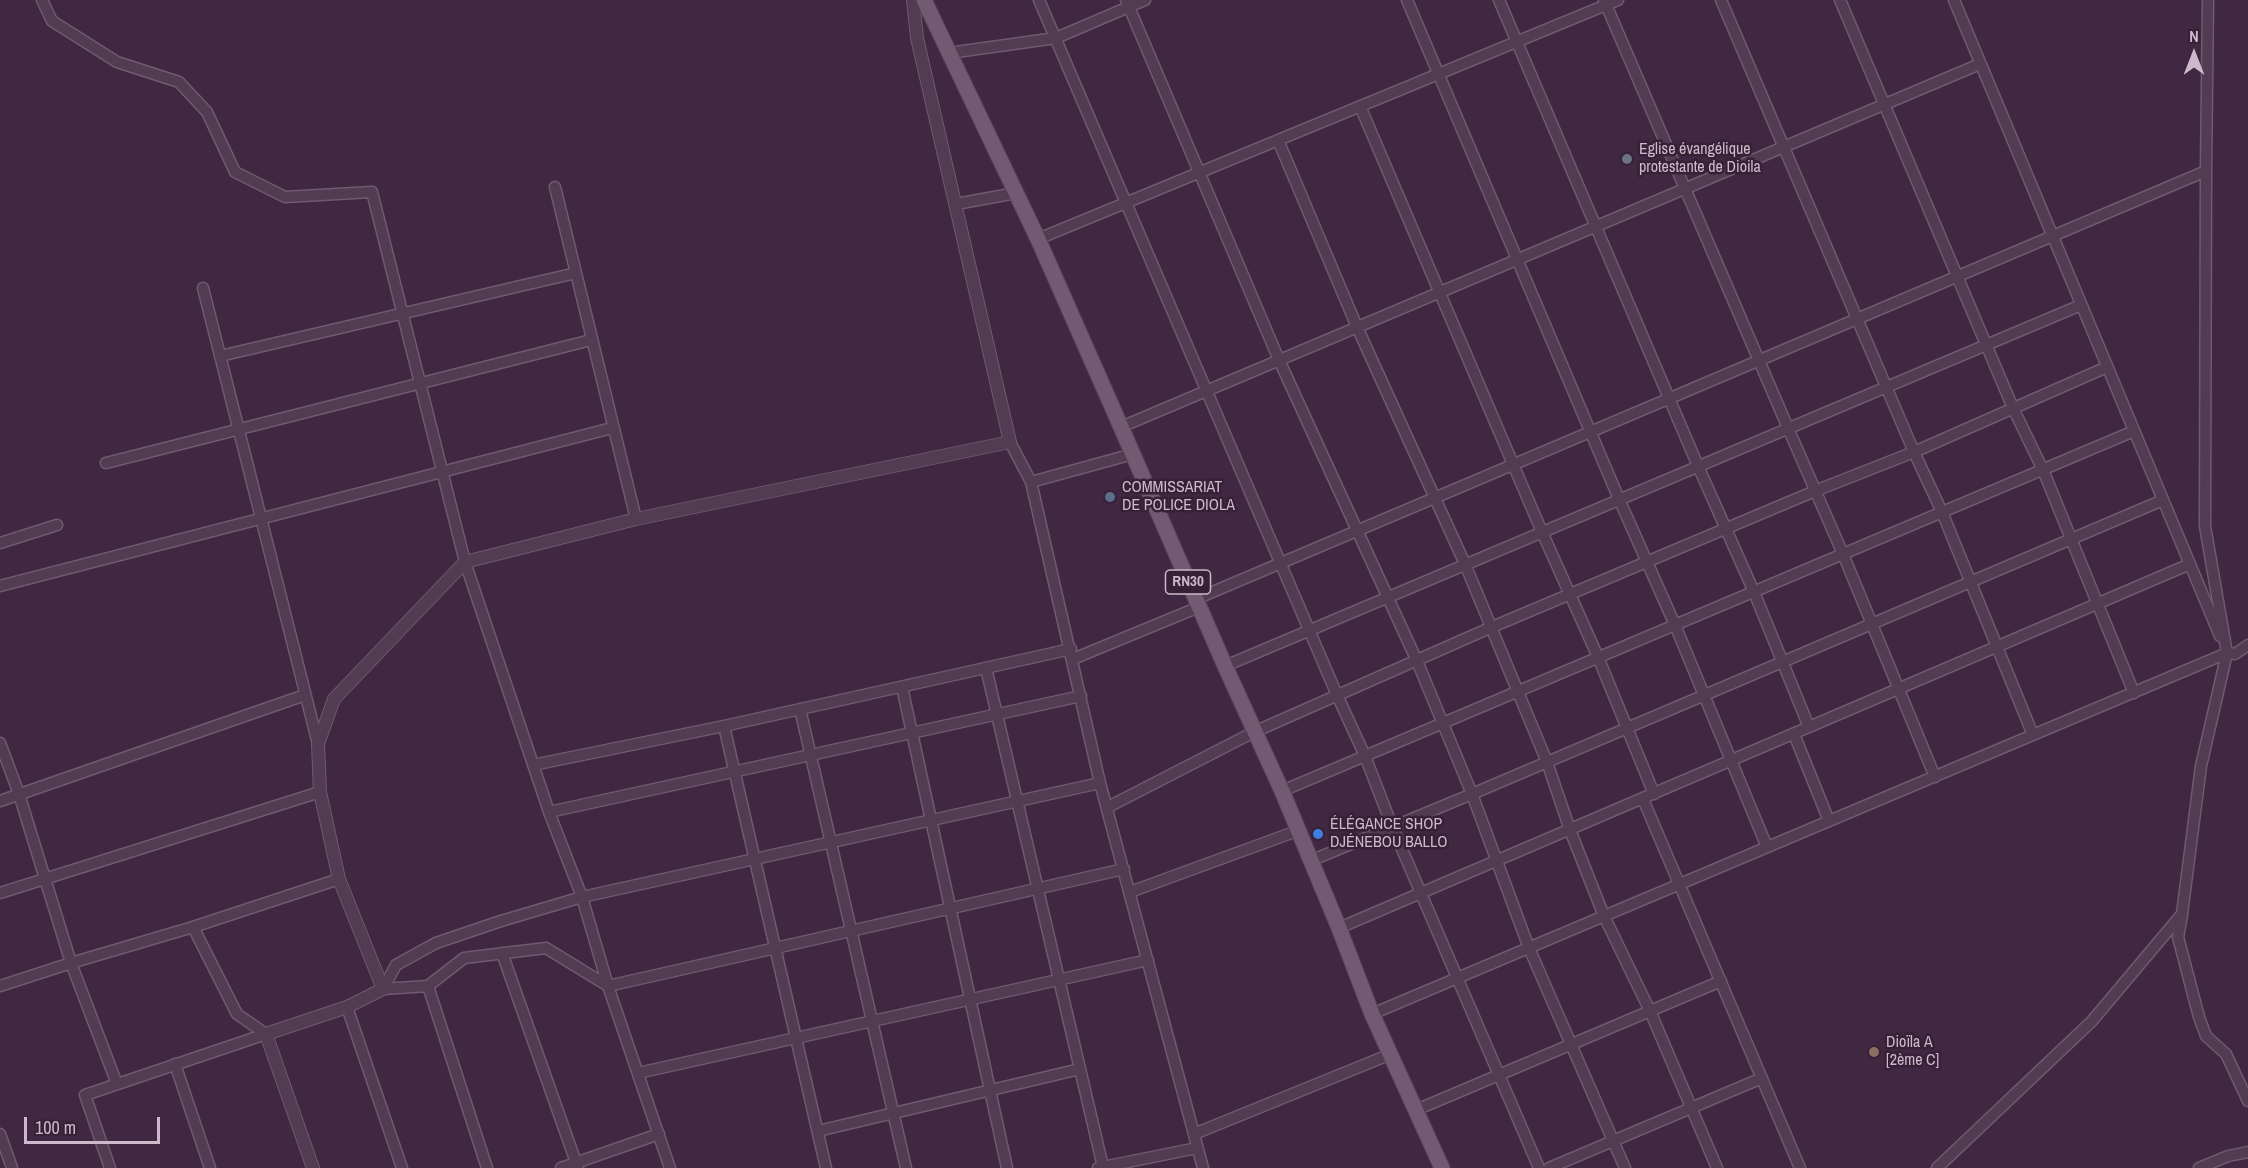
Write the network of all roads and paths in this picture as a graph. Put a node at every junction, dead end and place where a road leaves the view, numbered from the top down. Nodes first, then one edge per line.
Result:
1 (42, 0) edge
2 (913, 0) edge
3 (924, 0) edge
4 (1040, 0) edge
5 (1145, 0) edge
6 (1407, 0) edge
7 (1499, 0) edge
8 (1618, 0) edge
9 (1721, 0) edge
10 (1840, 0) edge
11 (1954, 0) edge
12 (2208, 0) edge
13 (1605, 2) edge
14 (1127, 3) edge
15 (1056, 38) junction
16 (1516, 42) junction
17 (949, 53) junction
18 (1980, 64) junction
19 (1438, 74) junction
20 (1884, 104) junction
21 (1360, 106) junction
22 (1278, 140) junction
23 (1784, 147) junction
24 (2206, 171) junction
25 (1200, 172) junction
26 (555, 187) dead end
27 (1685, 189) junction
28 (1016, 193) junction
29 (1126, 203) junction
30 (956, 204) junction
31 (1595, 226) junction
32 (2053, 237) junction
33 (1038, 239) junction
34 (1517, 259) junction
35 (576, 273) junction
36 (1958, 278) junction
37 (203, 288) dead end
38 (1440, 292) junction
39 (2081, 305) junction
40 (403, 314) junction
41 (1858, 320) junction
42 (1357, 327) junction
43 (591, 340) junction
44 (1987, 344) junction
45 (220, 356) junction
46 (1280, 360) junction
47 (1759, 362) junction
48 (2107, 367) junction
49 (421, 384) junction
50 (1886, 387) junction
51 (1206, 390) junction
52 (1669, 400) junction
53 (2013, 408) junction
54 (1120, 427) junction
55 (612, 428) junction
56 (1788, 428) junction
57 (238, 430) junction
58 (2134, 431) junction
59 (1591, 433) junction
60 (1010, 442) junction
61 (1914, 452) junction
62 (1133, 454) junction
63 (106, 463) dead end
64 (1514, 465) junction
65 (1698, 466) junction
66 (2043, 470) junction
67 (442, 472) junction
68 (1031, 482) junction
69 (1815, 491) junction
70 (1434, 497) junction
71 (1619, 499) junction
72 (2163, 500) junction
73 (1942, 512) junction
74 (261, 519) junction
75 (636, 519) junction
76 (57, 525) dead end
77 (1726, 528) junction
78 (1358, 530) junction
79 (1542, 532) junction
80 (2070, 540) junction
81 (0, 543) edge
82 (1844, 554) junction
83 (465, 562) junction
84 (1647, 562) junction
85 (1280, 564) junction
86 (1465, 564) junction
87 (2190, 564) junction
88 (1970, 582) junction
89 (0, 586) edge
90 (1754, 592) junction
91 (1569, 594) junction
92 (1387, 597) junction
93 (1197, 603) junction
94 (2097, 604) junction
95 (1871, 624) junction
96 (1675, 625) junction
97 (1492, 627) junction
98 (1309, 630) junction
99 (2248, 645) edge
100 (1997, 647) junction
101 (2227, 653) junction
102 (1072, 654) junction
103 (1598, 657) junction
104 (1417, 660) junction
105 (1781, 662) junction
106 (1225, 666) junction
107 (986, 668) junction
108 (902, 687) junction
109 (1899, 689) junction
110 (1518, 692) junction
111 (2134, 693) junction
112 (305, 695) junction
113 (1337, 695) junction
114 (1702, 695) junction
115 (1081, 696) junction
116 (800, 709) junction
117 (996, 715) junction
118 (1443, 723) junction
119 (724, 726) junction
120 (1626, 727) junction
121 (1809, 727) junction
122 (1254, 732) junction
123 (910, 733) junction
124 (1794, 734) junction
125 (2033, 735) junction
126 (0, 743) edge
127 (318, 744) junction
128 (809, 755) junction
129 (1365, 756) junction
130 (1730, 761) junction
131 (1547, 762) junction
132 (533, 765) junction
133 (735, 772) junction
134 (1935, 777) junction
135 (1100, 783) junction
136 (1282, 791) junction
137 (320, 792) junction
138 (19, 794) junction
139 (1472, 794) junction
140 (1654, 794) junction
141 (1642, 799) junction
142 (0, 801) edge
143 (1016, 801) junction
144 (1108, 807) junction
145 (549, 812) junction
146 (930, 820) junction
147 (1829, 821) junction
148 (1392, 826) junction
149 (1570, 830) junction
150 (1297, 831) junction
151 (830, 842) junction
152 (1767, 847) junction
153 (754, 859) junction
154 (1310, 861) junction
155 (1498, 861) junction
156 (1124, 869) junction
157 (45, 878) junction
158 (339, 879) junction
159 (1678, 885) junction
160 (1037, 889) junction
161 (1130, 892) junction
162 (0, 893) edge
163 (1421, 894) junction
164 (582, 897) junction
165 (950, 909) junction
166 (2182, 914) junction
167 (1604, 916) junction
168 (193, 927) junction
169 (1339, 928) junction
170 (851, 932) junction
171 (1529, 948) junction
172 (775, 950) junction
173 (502, 953) junction
174 (1148, 960) junction
175 (71, 963) junction
176 (1458, 978) junction
177 (1059, 980) junction
178 (1721, 981) junction
179 (0, 986) edge
180 (428, 986) junction
181 (608, 986) junction
182 (383, 989) junction
183 (970, 1000) junction
184 (347, 1007) junction
185 (1650, 1011) junction
186 (1372, 1014) junction
187 (872, 1022) junction
188 (266, 1034) junction
189 (796, 1040) junction
190 (1573, 1044) junction
191 (1391, 1054) junction
192 (175, 1064) junction
193 (1080, 1069) junction
194 (638, 1073) junction
195 (1499, 1074) junction
196 (1762, 1078) junction
197 (117, 1084) junction
198 (990, 1090) junction
199 (2248, 1101) edge
200 (1691, 1108) junction
201 (1416, 1110) junction
202 (894, 1113) junction
203 (818, 1131) junction
204 (0, 1134) edge
205 (659, 1134) junction
206 (1194, 1134) junction
207 (1613, 1141) junction
208 (1197, 1148) junction
209 (2248, 1152) edge
210 (577, 1166) edge
211 (10, 1167) edge
212 (1100, 1167) edge
213 (110, 1168) edge
214 (210, 1168) edge
215 (313, 1168) edge
216 (402, 1168) edge
217 (487, 1168) edge
218 (561, 1168) edge
219 (670, 1168) edge
220 (826, 1168) edge
221 (906, 1168) edge
222 (1007, 1168) edge
223 (1203, 1168) edge
224 (1442, 1168) edge
225 (1539, 1168) edge
226 (1549, 1168) edge
227 (1625, 1168) edge
228 (1717, 1168) edge
229 (1800, 1168) edge
230 (1937, 1168) edge
231 (2199, 1168) edge

1 - 40 street
2 - 30 street
3 - 17 main road, RN30
4 - 15 street
5 - 14 street
6 - 19 street
7 - 16 street
8 - 13 street
9 - 23 street
10 - 20 street
11 - 18 street
12 - 24 street
13 - 16 street
13 - 27 street
14 - 15 street
14 - 25 street
15 - 17 street
15 - 29 street
16 - 19 street
16 - 31 street
17 - 28 main road, RN30
18 - 20 street
18 - 32 street
19 - 21 street
19 - 34 street
20 - 23 street
20 - 36 street
21 - 22 street
21 - 38 street
22 - 25 street
22 - 42 street
23 - 27 street
23 - 41 street
24 - 32 street
24 - 101 street
25 - 29 street
25 - 46 street
26 - 35 street
27 - 31 street
27 - 47 street
28 - 30 street
28 - 33 main road, RN30
29 - 33 street
29 - 51 street
30 - 60 street
31 - 34 street
31 - 52 street
32 - 36 street
32 - 39 street
33 - 54 main road, RN30
34 - 38 street
34 - 59 street
35 - 40 street
35 - 43 street
36 - 41 street
36 - 44 street
37 - 45 street
38 - 42 street
38 - 64 street
39 - 44 street
39 - 48 street
40 - 45 street
40 - 49 street
41 - 47 street
41 - 50 street
42 - 46 street
42 - 70 street
43 - 49 street
43 - 55 street
44 - 50 street
44 - 53 street
45 - 57 street
46 - 51 street
46 - 78 street
47 - 52 street
47 - 56 street
48 - 53 street
48 - 58 street
49 - 57 street
49 - 67 street
50 - 56 street
50 - 61 street
51 - 54 street
51 - 85 street
52 - 59 street
52 - 65 street
53 - 61 street
53 - 66 street
54 - 62 main road, RN30
55 - 67 street
55 - 75 street
56 - 65 street
56 - 69 street
57 - 63 street
57 - 74 street
58 - 66 street
58 - 72 street
59 - 64 street
59 - 71 street
60 - 68 street
60 - 75 street
61 - 69 street
61 - 73 street
62 - 68 street
62 - 93 main road, RN30
64 - 70 street
64 - 79 street
65 - 71 street
65 - 77 street
66 - 73 street
66 - 80 street
67 - 74 street
67 - 83 street
68 - 102 street
69 - 77 street
69 - 82 street
70 - 78 street
70 - 86 street
71 - 79 street
71 - 84 street
72 - 80 street
72 - 87 street
73 - 82 street
73 - 88 street
74 - 89 street
74 - 112 street
75 - 83 street
76 - 81 street
77 - 84 street
77 - 90 street
78 - 85 street
78 - 92 street
79 - 86 street
79 - 91 street
80 - 88 street
80 - 94 street
82 - 90 street
82 - 95 street
83 - 127 street
83 - 132 street
84 - 91 street
84 - 96 street
85 - 93 street
85 - 98 street
86 - 92 street
86 - 97 street
87 - 94 street
87 - 101 street
88 - 95 street
88 - 100 street
90 - 96 street
90 - 105 street
91 - 97 street
91 - 103 street
92 - 98 street
92 - 104 street
93 - 102 street
93 - 106 main road, RN30
94 - 100 street
94 - 111 street
95 - 105 street
95 - 109 street
96 - 103 street
96 - 114 street
97 - 104 street
97 - 110 street
98 - 106 street
98 - 113 street
99 - 101 street
100 - 109 street
100 - 125 street
101 - 111 street
101 - 166 street
102 - 107 street
102 - 115 street
103 - 110 street
103 - 120 street
104 - 113 street
104 - 118 street
105 - 114 street
105 - 121 street
106 - 122 main road, RN30
107 - 108 street
107 - 117 street
108 - 116 street
108 - 123 street
109 - 121 street
109 - 134 street
110 - 118 street
110 - 131 street
111 - 125 street
112 - 127 street
112 - 138 street
113 - 122 street
113 - 129 street
114 - 120 street
114 - 130 street
115 - 117 street
115 - 135 street
116 - 119 street
116 - 128 street
117 - 123 street
117 - 143 street
118 - 129 street
118 - 139 street
119 - 132 street
119 - 133 street
120 - 131 street
120 - 140 street
121 - 124 street
122 - 136 main road, RN30
122 - 144 street
123 - 128 street
123 - 146 street
124 - 130 street
124 - 147 street
125 - 134 street
126 - 138 street
127 - 137 street
128 - 133 street
128 - 151 street
129 - 136 street
129 - 148 street
130 - 140 street
130 - 152 street
131 - 139 street
131 - 149 street
132 - 145 street
133 - 145 street
133 - 153 street
134 - 147 street
135 - 143 street
135 - 144 street
136 - 150 main road, RN30
137 - 157 street
137 - 158 street
138 - 142 street
138 - 157 street
139 - 148 street
139 - 155 street
140 - 141 street
141 - 149 street
141 - 159 street
143 - 146 street
143 - 160 street
144 - 156 street
145 - 164 street
146 - 151 street
146 - 165 street
147 - 152 street
148 - 154 street
148 - 163 street
149 - 155 street
149 - 167 street
150 - 154 main road, RN30
150 - 161 street
151 - 153 street
151 - 170 street
152 - 159 street
153 - 164 street
153 - 172 street
154 - 169 main road, RN30
155 - 163 street
155 - 171 street
156 - 160 street
156 - 161 street
157 - 162 street
157 - 175 street
158 - 168 street
158 - 182 street
159 - 167 street
159 - 178 street
160 - 165 street
160 - 177 street
161 - 174 street
163 - 169 street
163 - 176 street
164 - 181 street
164 - 182 street
165 - 170 street
165 - 183 street
166 - 199 street
166 - 230 street
167 - 171 street
167 - 185 street
168 - 175 street
168 - 188 street
169 - 186 main road, RN30
170 - 172 street
170 - 187 street
171 - 176 street
171 - 190 street
172 - 181 street
172 - 189 street
173 - 180 street
173 - 181 street
173 - 210 street
174 - 177 street
174 - 206 street
175 - 179 street
175 - 197 street
176 - 186 street
176 - 195 street
177 - 183 street
177 - 193 street
178 - 185 street
178 - 196 street
180 - 182 street
180 - 217 street
181 - 194 street
182 - 184 street
183 - 187 street
183 - 198 street
184 - 188 street
184 - 216 street
185 - 190 street
185 - 200 street
186 - 191 main road, RN30
187 - 189 street
187 - 202 street
188 - 192 street
188 - 215 street
189 - 194 street
189 - 203 street
190 - 195 street
190 - 207 street
191 - 201 main road, RN30
191 - 206 street
192 - 197 street
192 - 214 street
193 - 198 street
193 - 212 street
194 - 205 street
195 - 201 street
195 - 225 street
196 - 200 street
196 - 229 street
197 - 213 street
198 - 202 street
198 - 222 street
200 - 207 street
200 - 228 street
201 - 224 main road, RN30
202 - 203 street
202 - 221 street
203 - 220 street
204 - 211 street
205 - 210 street
205 - 219 street
206 - 208 street
207 - 226 street
207 - 227 street
208 - 212 street
208 - 223 street
209 - 231 street
210 - 218 street

